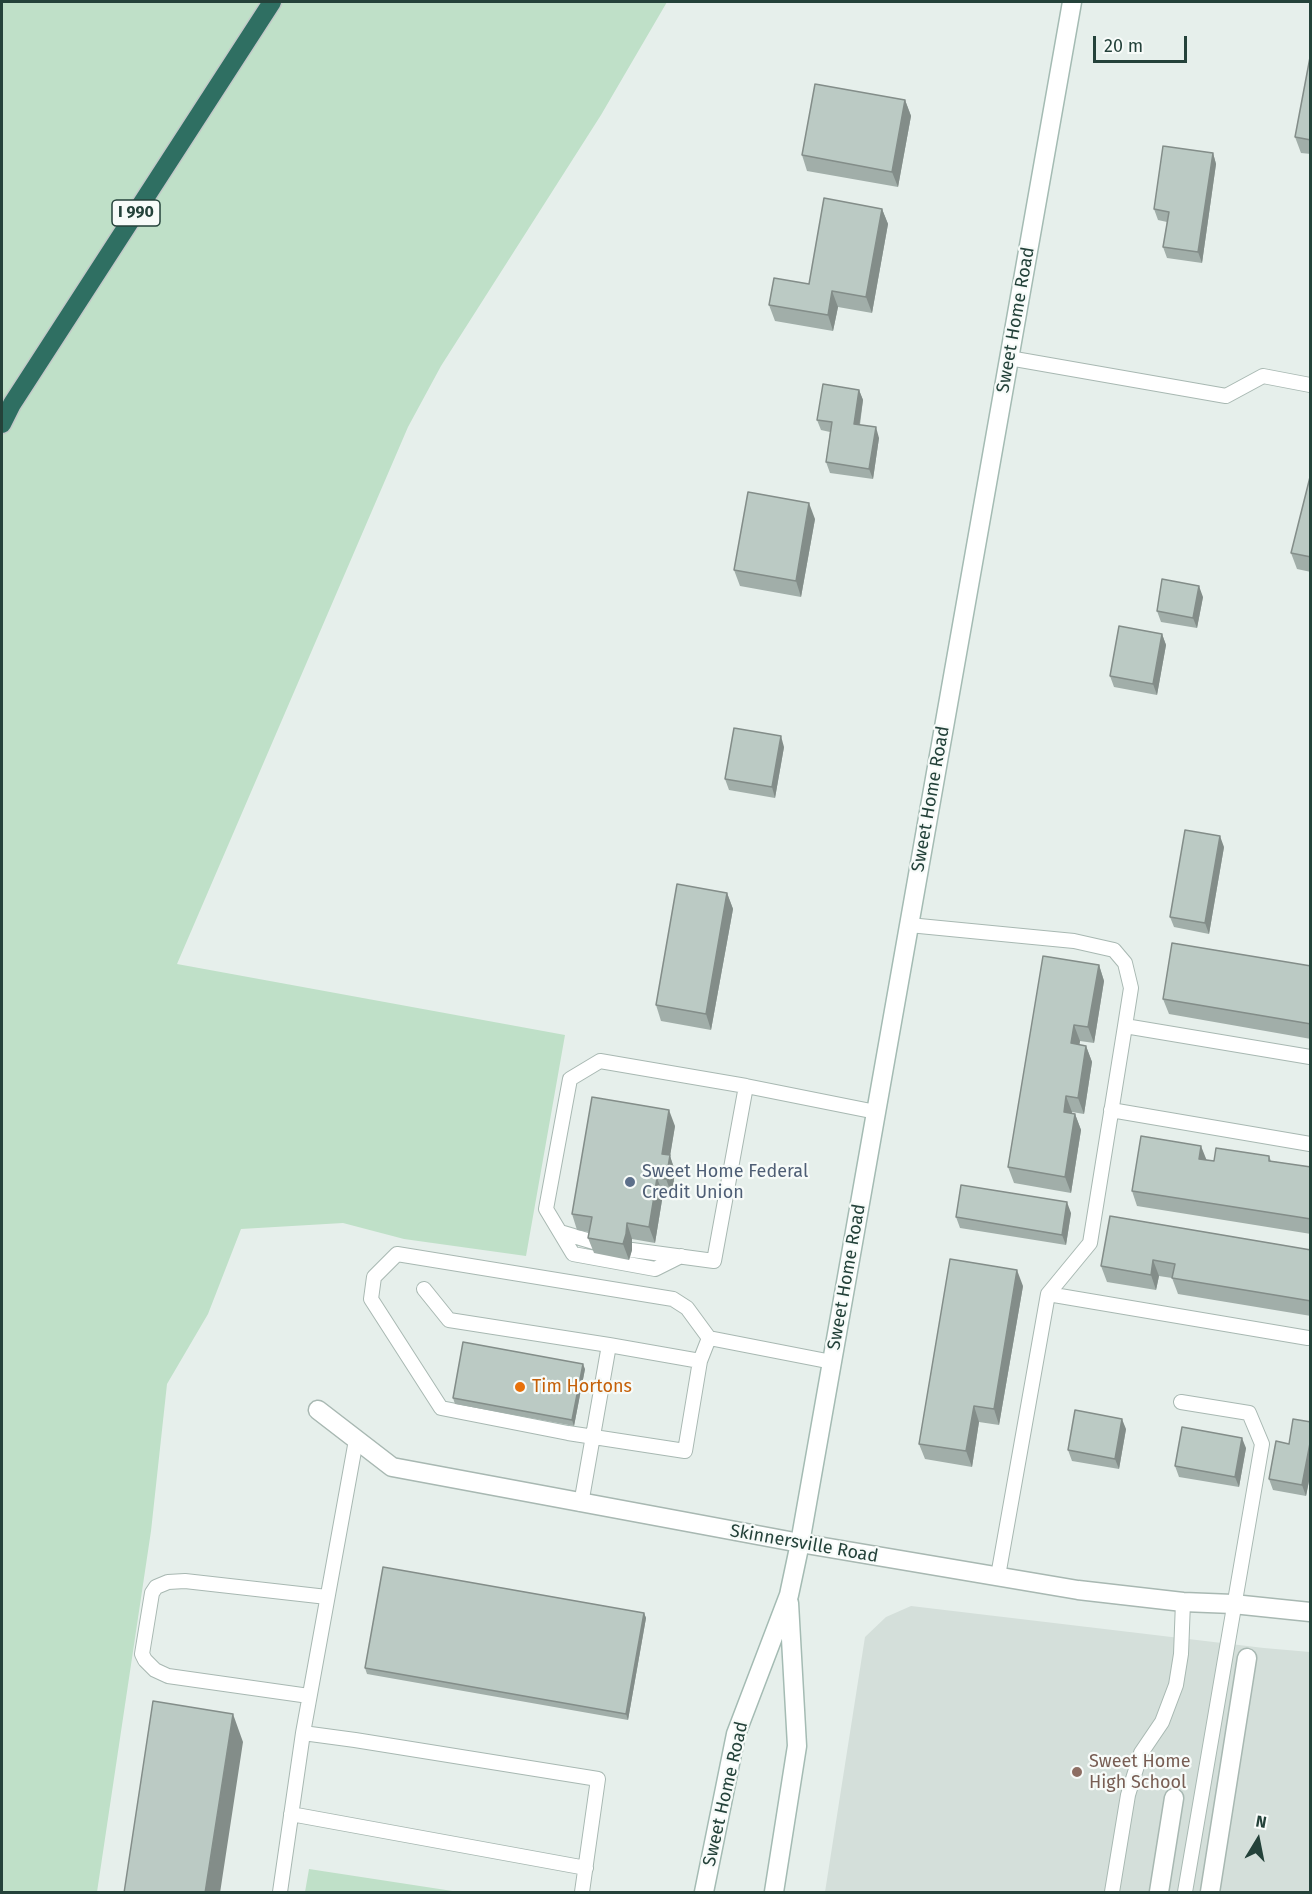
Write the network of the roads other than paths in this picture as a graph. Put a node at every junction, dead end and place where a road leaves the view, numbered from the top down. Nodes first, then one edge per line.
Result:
1 (272, 2) edge
2 (1072, 2) edge
3 (1009, 358) junction
4 (1311, 385) edge
5 (2, 424) edge
6 (909, 925) junction
7 (1125, 1026) junction
8 (1311, 1058) edge
9 (746, 1086) junction
10 (1112, 1110) junction
11 (876, 1112) junction
12 (1311, 1144) edge
13 (560, 1232) junction
14 (597, 1243) edge
15 (632, 1250) dead end
16 (681, 1256) junction
17 (424, 1289) dead end
18 (1048, 1294) junction
19 (710, 1338) junction
20 (1308, 1338) dead end
21 (609, 1345) junction
22 (700, 1361) junction
23 (832, 1362) junction
24 (1181, 1402) dead end
25 (318, 1410) dead end
26 (592, 1437) junction
27 (356, 1440) junction
28 (581, 1504) junction
29 (800, 1544) junction
30 (998, 1576) junction
31 (789, 1595) junction
32 (327, 1597) junction
33 (1183, 1602) junction
34 (1233, 1604) junction
35 (1311, 1612) edge
36 (1247, 1658) dead end
37 (309, 1696) junction
38 (303, 1733) junction
39 (1174, 1798) dead end
40 (291, 1814) junction
41 (586, 1868) junction
42 (280, 1893) edge
43 (582, 1893) edge
44 (704, 1893) edge
45 (774, 1893) edge
46 (1112, 1893) edge
47 (1159, 1893) edge
48 (1185, 1893) edge
49 (1210, 1893) edge

1 - 5 highway, I 990
2 - 3 main road, Sweet Home Road
3 - 4 lane
3 - 6 main road, Sweet Home Road
6 - 7 lane
6 - 11 main road, Sweet Home Road
7 - 8 lane
7 - 10 lane
9 - 11 lane
9 - 13 lane
9 - 16 lane
10 - 12 lane
10 - 18 lane
11 - 23 main road, Sweet Home Road
13 - 14 lane
13 - 16 lane
15 - 16 lane
17 - 21 lane
18 - 20 lane
18 - 30 lane
19 - 22 lane
19 - 23 lane
19 - 26 lane
21 - 22 lane
21 - 26 lane
22 - 26 lane
23 - 29 main road, Sweet Home Road
24 - 34 lane
25 - 27 main road, Skinnersville Road
26 - 28 lane
27 - 28 main road, Skinnersville Road
27 - 32 lane
28 - 29 main road, Skinnersville Road
29 - 30 main road, Skinnersville Road
29 - 31 main road, Sweet Home Road
30 - 33 main road, Skinnersville Road
31 - 44 main road, Sweet Home Road
31 - 45 main road, Sweet Home Road
32 - 37 lane
32 - 37 lane
33 - 34 main road, Skinnersville Road
33 - 46 lane
34 - 35 main road, Skinnersville Road
34 - 48 lane
36 - 49 main road
37 - 38 lane
38 - 40 lane
38 - 41 lane
39 - 47 main road
40 - 41 lane
40 - 42 lane
41 - 43 lane

